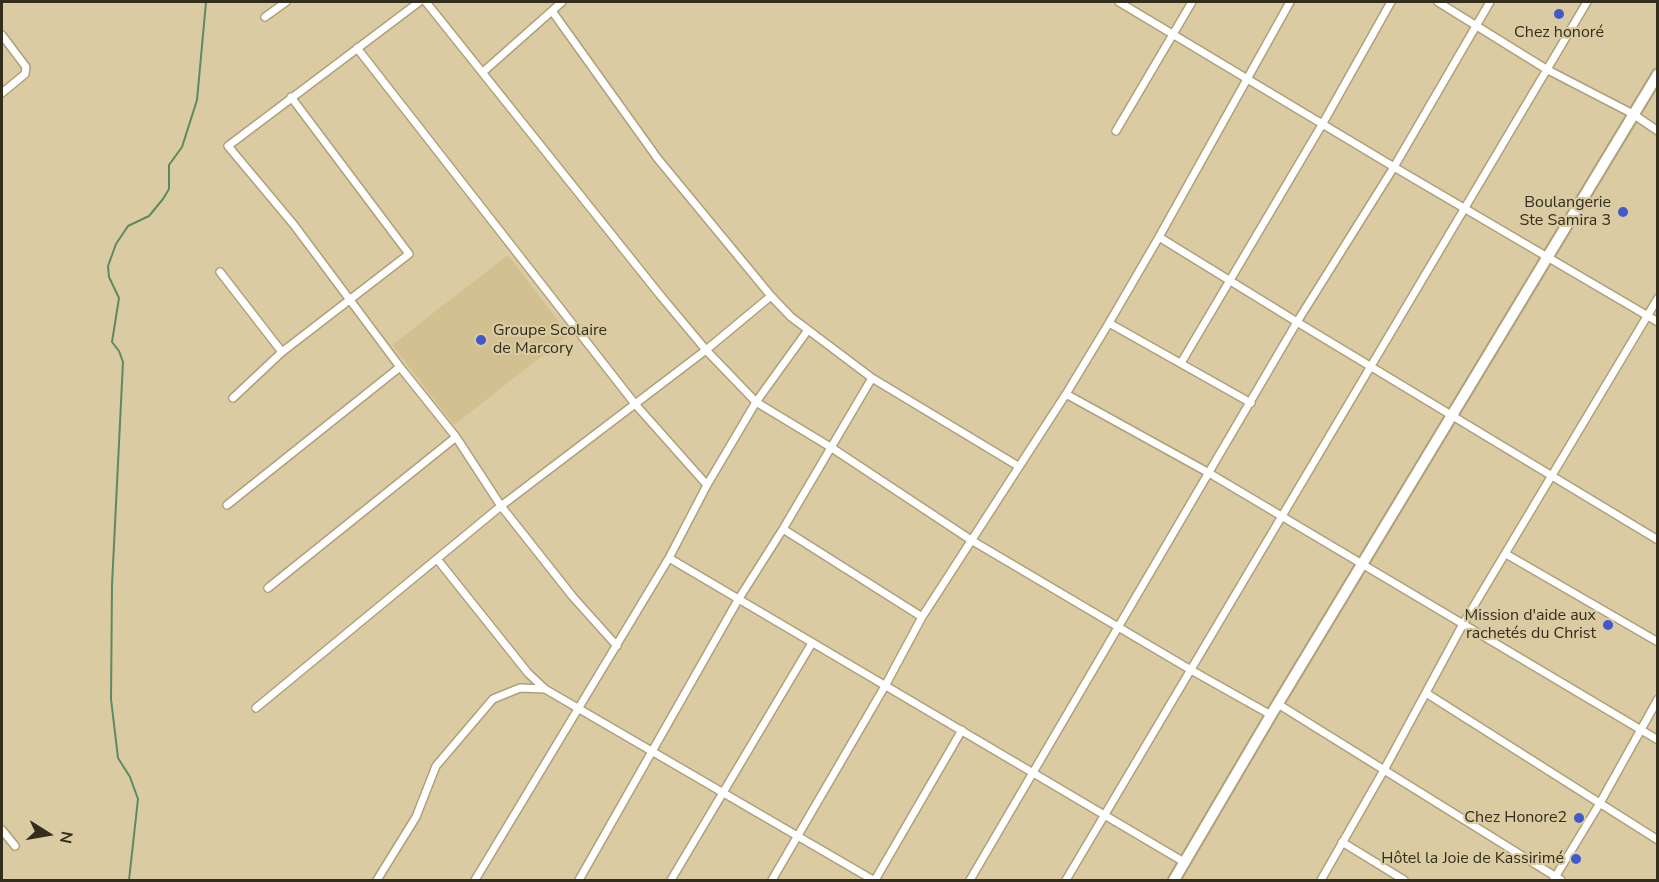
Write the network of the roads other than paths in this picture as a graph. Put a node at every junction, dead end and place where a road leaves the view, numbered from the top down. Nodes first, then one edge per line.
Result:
1 (286, 2) edge
2 (419, 2) edge
3 (426, 2) edge
4 (562, 2) edge
5 (1119, 2) edge
6 (1192, 2) edge
7 (1290, 2) edge
8 (1391, 2) edge
9 (1438, 2) edge
10 (1490, 2) edge
11 (1587, 2) edge
12 (552, 11) junction
13 (265, 17) dead end
14 (1476, 26) junction
15 (1173, 34) junction
16 (2, 35) edge
17 (357, 48) junction
18 (1546, 69) junction
19 (483, 72) junction
20 (1658, 74) edge
21 (1246, 78) junction
22 (2, 93) edge
23 (291, 97) junction
24 (1633, 114) junction
25 (1323, 123) junction
26 (1116, 131) dead end
27 (1658, 131) edge
28 (1394, 167) junction
29 (1464, 208) junction
30 (1159, 237) junction
31 (1548, 258) junction
32 (220, 272) dead end
33 (1229, 280) junction
34 (771, 296) junction
35 (1658, 298) edge
36 (350, 301) junction
37 (1647, 316) junction
38 (1297, 322) junction
39 (1658, 322) edge
40 (1109, 323) junction
41 (808, 330) junction
42 (706, 350) junction
43 (282, 352) junction
44 (1181, 363) junction
45 (1371, 366) junction
46 (400, 367) junction
47 (872, 378) junction
48 (1066, 394) junction
49 (233, 398) dead end
50 (756, 402) junction
51 (1251, 403) junction
52 (635, 404) junction
53 (1453, 416) junction
54 (456, 437) junction
55 (832, 448) junction
56 (1018, 466) junction
57 (1209, 473) junction
58 (1552, 476) junction
59 (707, 485) junction
60 (227, 505) dead end
61 (501, 506) junction
62 (1282, 517) junction
63 (783, 529) junction
64 (971, 540) junction
65 (1658, 540) edge
66 (1506, 554) junction
67 (669, 558) junction
68 (437, 560) junction
69 (1362, 565) junction
70 (267, 588) dead end
71 (738, 600) junction
72 (922, 617) junction
73 (1463, 624) junction
74 (1118, 627) junction
75 (1658, 642) edge
76 (813, 643) junction
77 (617, 646) junction
78 (1191, 670) junction
79 (885, 686) junction
80 (545, 689) junction
81 (1426, 693) junction
82 (1658, 699) edge
83 (1278, 704) junction
84 (256, 708) dead end
85 (579, 708) junction
86 (1271, 715) junction
87 (962, 730) junction
88 (1641, 730) junction
89 (1658, 740) edge
90 (651, 751) junction
91 (1384, 770) junction
92 (1033, 771) junction
93 (723, 793) junction
94 (1600, 803) junction
95 (1105, 814) junction
96 (2, 830) edge
97 (799, 836) junction
98 (1658, 840) edge
99 (1342, 842) junction
100 (15, 846) dead end
101 (1184, 862) junction
102 (1557, 879) edge
103 (377, 880) edge
104 (475, 880) edge
105 (579, 880) edge
106 (671, 880) edge
107 (772, 880) edge
108 (874, 880) edge
109 (970, 880) edge
110 (1066, 880) edge
111 (1174, 880) edge
112 (1321, 880) edge
113 (1404, 880) edge

1 - 13 street
2 - 17 street
3 - 19 street
4 - 12 street
5 - 15 street
6 - 15 street
7 - 21 street
8 - 25 street
9 - 14 street
10 - 14 street
11 - 18 street
12 - 19 street
12 - 34 street
14 - 18 street
14 - 28 street
15 - 21 street
15 - 26 street
16 - 22 street
17 - 23 street
17 - 52 street
18 - 24 street
18 - 29 street
19 - 42 street
20 - 24 street
21 - 25 street
21 - 30 street
23 - 36 street
23 - 36 street
24 - 27 street
24 - 31 street
25 - 28 street
25 - 33 street
28 - 29 street
28 - 38 street
29 - 31 street
29 - 45 street
30 - 33 street
30 - 40 street
31 - 37 street
31 - 53 street
32 - 43 street
33 - 38 street
33 - 44 street
34 - 41 street
34 - 42 street
35 - 37 street
36 - 43 street
36 - 46 street
37 - 39 street
37 - 58 street
38 - 45 street
38 - 51 street
40 - 44 street
40 - 48 street
41 - 47 street
41 - 50 street
42 - 50 street
42 - 52 street
43 - 49 street
44 - 51 street
45 - 53 street
45 - 62 street
46 - 54 street
46 - 60 street
47 - 55 street
47 - 56 street
48 - 56 street
48 - 57 street
50 - 55 street
50 - 59 street
51 - 57 street
52 - 59 street
52 - 61 street
53 - 58 street
53 - 69 street
54 - 61 street
54 - 70 street
55 - 63 street
55 - 64 street
56 - 64 street
57 - 62 street
57 - 74 street
58 - 65 street
58 - 66 street
59 - 67 street
61 - 68 street
61 - 77 street
62 - 69 street
62 - 78 street
63 - 71 street
63 - 72 street
64 - 72 street
64 - 74 street
66 - 73 street
66 - 75 street
67 - 71 street
67 - 77 street
68 - 80 street
68 - 84 street
69 - 73 street
69 - 83 street
71 - 76 street
71 - 90 street
72 - 79 street
73 - 81 street
73 - 88 street
74 - 78 street
74 - 92 street
76 - 79 street
76 - 93 street
77 - 85 street
78 - 86 street
78 - 95 street
79 - 87 street
79 - 97 street
80 - 85 street
80 - 103 street
81 - 91 street
81 - 94 street
82 - 88 street
83 - 86 street
83 - 91 street
85 - 90 street
85 - 104 street
86 - 101 street
87 - 92 street
87 - 108 street
88 - 89 street
88 - 94 street
90 - 93 street
90 - 105 street
91 - 99 street
91 - 102 street
92 - 95 street
92 - 109 street
93 - 97 street
93 - 106 street
94 - 98 street
94 - 102 street
95 - 101 street
95 - 110 street
96 - 100 street
97 - 107 street
97 - 108 street
99 - 112 street
99 - 113 street
101 - 111 street

